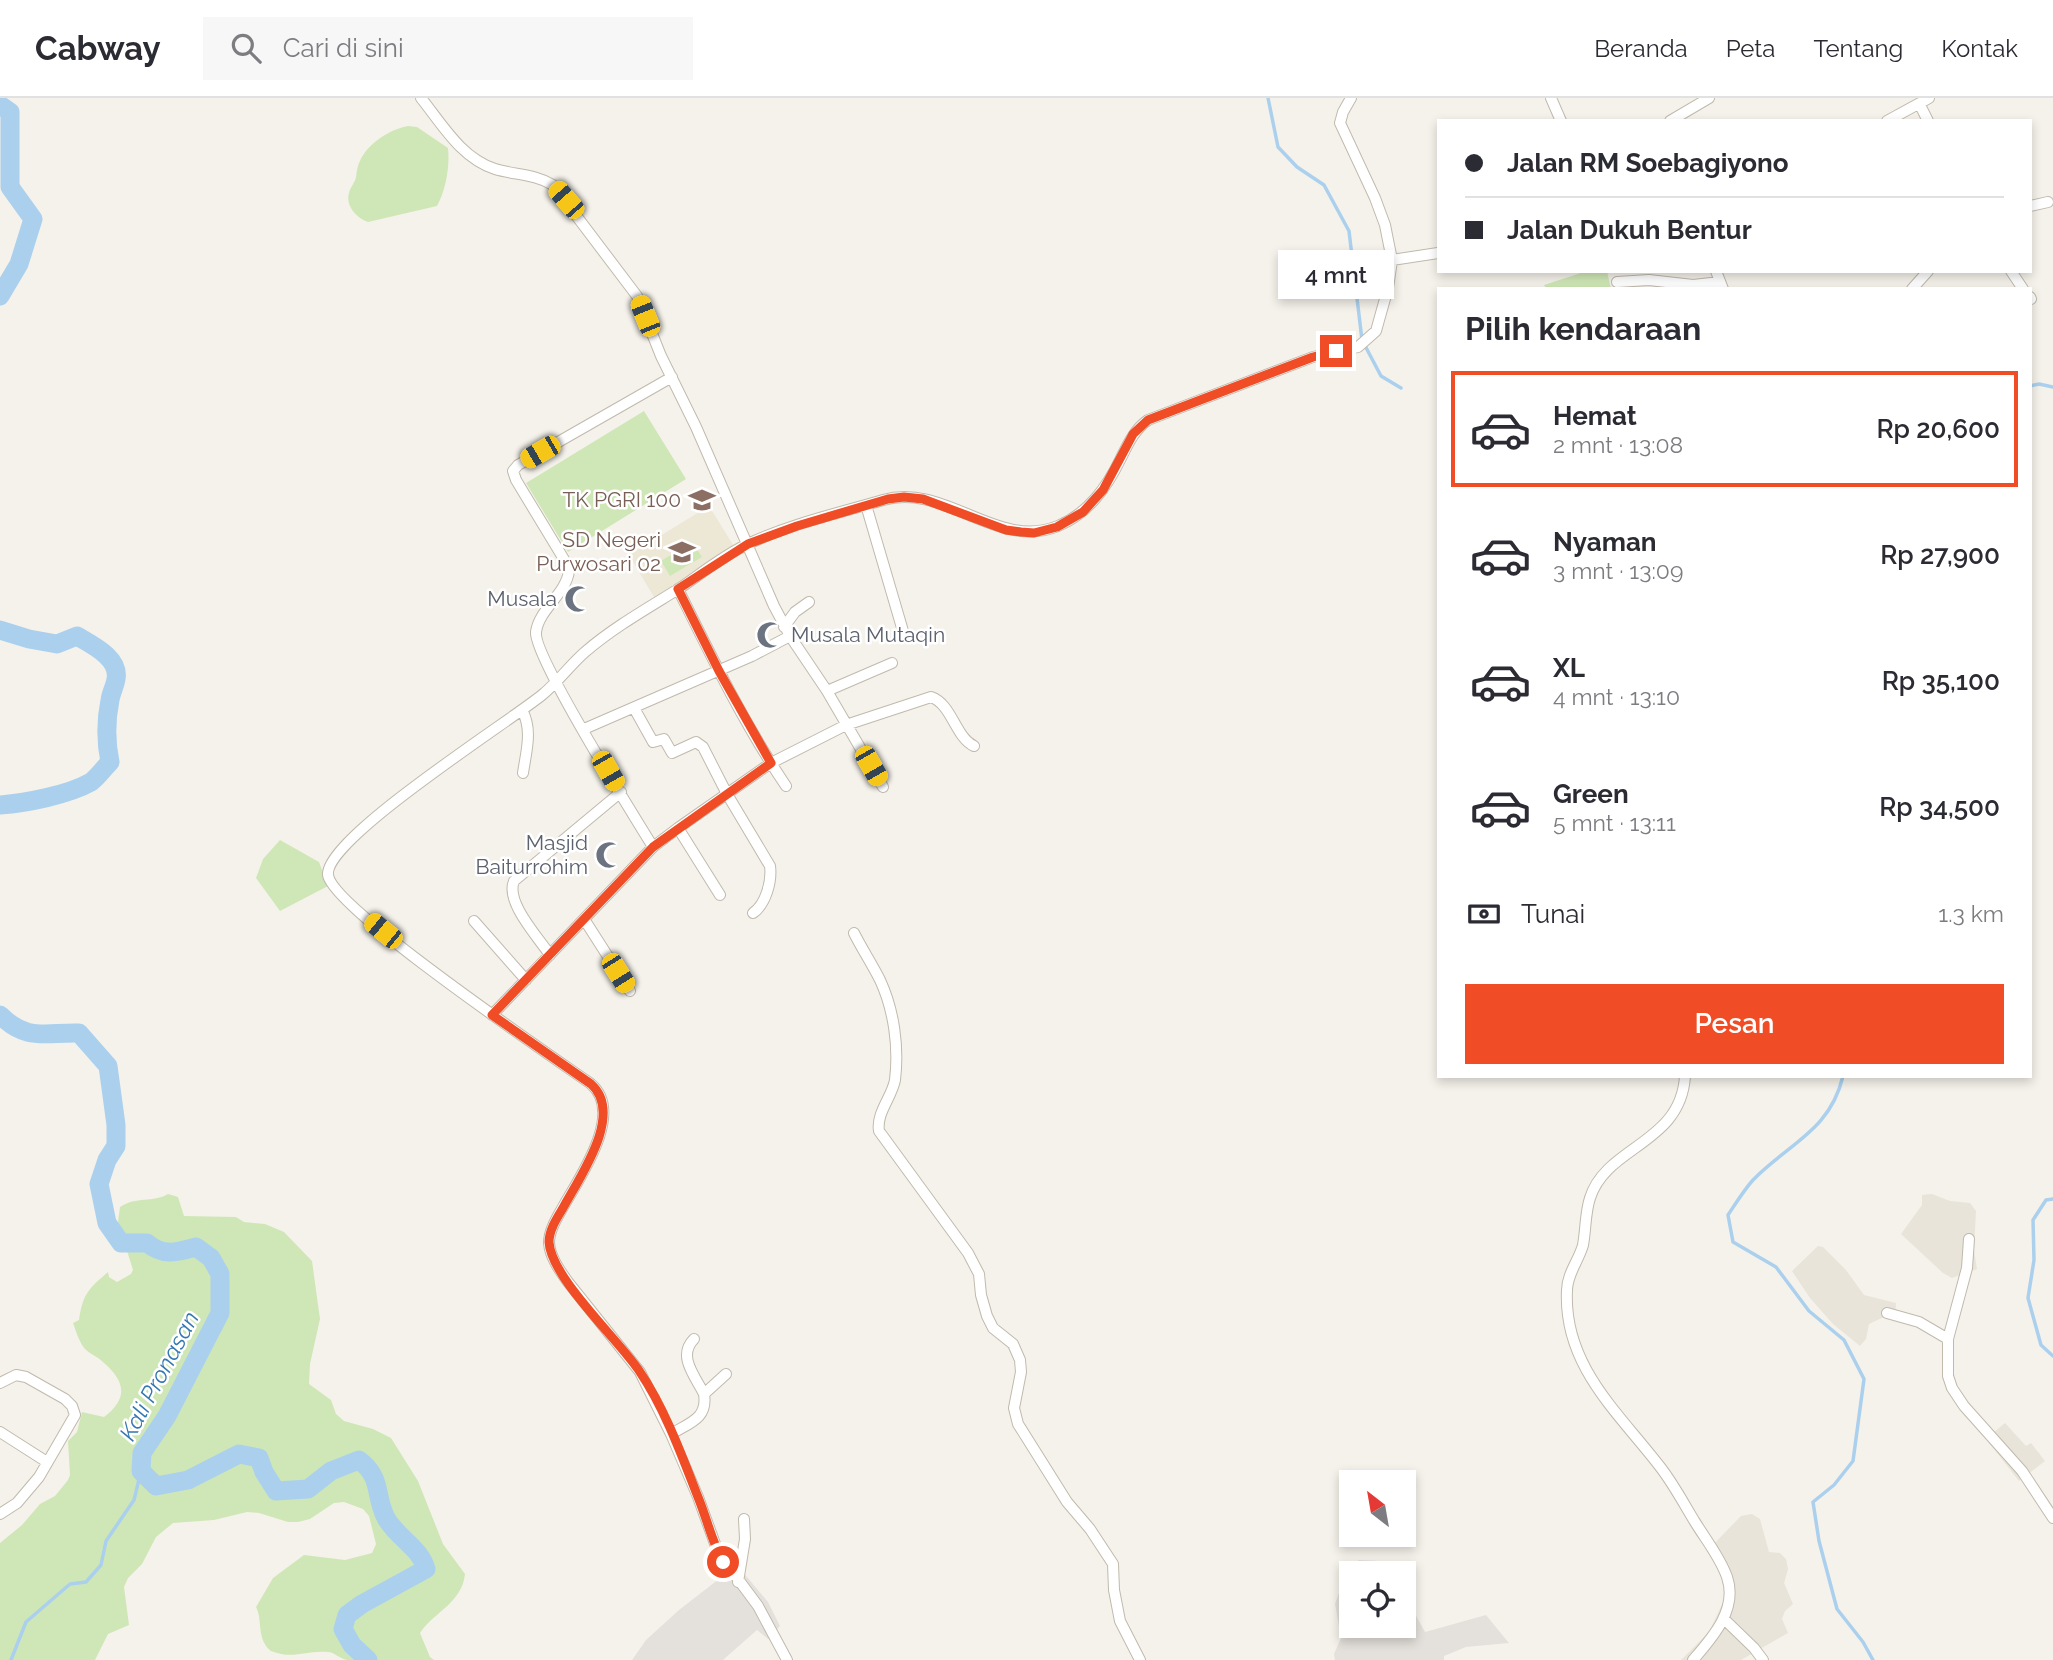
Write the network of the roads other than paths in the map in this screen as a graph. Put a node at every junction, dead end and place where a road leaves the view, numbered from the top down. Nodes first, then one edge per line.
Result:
1 (421, 98) edge
2 (1351, 98) edge
3 (1551, 98) edge
4 (1709, 98) edge
5 (1924, 101) edge
6 (1560, 119) edge
7 (1673, 119) edge
8 (1891, 119) edge
9 (1928, 119) edge
10 (2048, 202) dead end
11 (2032, 206) edge
12 (1437, 253) edge
13 (1392, 260) junction
14 (1926, 273) edge
15 (1617, 281) edge
16 (1720, 281) edge
17 (1914, 287) edge
18 (671, 377) junction
19 (866, 505) junction
20 (748, 544) junction
21 (678, 589) junction
22 (810, 602) dead end
23 (787, 631) junction
24 (905, 638) dead end
25 (892, 663) dead end
26 (719, 671) junction
27 (557, 682) junction
28 (827, 691) junction
29 (634, 708) junction
30 (522, 710) junction
31 (846, 725) junction
32 (584, 729) junction
33 (974, 746) dead end
34 (771, 763) junction
35 (523, 773) dead end
36 (786, 786) dead end
37 (883, 787) dead end
38 (621, 792) junction
39 (727, 794) junction
40 (678, 828) junction
41 (653, 847) junction
42 (720, 895) dead end
43 (753, 913) dead end
44 (584, 919) junction
45 (474, 921) dead end
46 (854, 933) dead end
47 (550, 955) junction
48 (526, 979) junction
49 (630, 991) dead end
50 (492, 1015) junction
51 (1685, 1078) edge
52 (1969, 1239) dead end
53 (1887, 1313) dead end
54 (694, 1339) dead end
55 (1948, 1339) junction
56 (726, 1374) dead end
57 (0, 1383) edge
58 (704, 1394) junction
59 (0, 1432) edge
60 (671, 1434) junction
61 (47, 1462) junction
62 (0, 1502) edge
63 (11, 1508) junction
64 (0, 1514) edge
65 (2053, 1518) edge
66 (744, 1519) dead end
67 (738, 1582) junction
68 (1724, 1619) junction
69 (787, 1660) edge
70 (1140, 1660) edge
71 (1693, 1660) edge
72 (1763, 1660) edge

1 - 18 street
2 - 13 street
3 - 6 street
4 - 7 street
5 - 8 street
5 - 9 street
10 - 11 street
12 - 13 street
13 - 19 street
14 - 17 street
15 - 16 street
18 - 20 street
18 - 27 street
19 - 20 street
19 - 24 street
20 - 21 street
20 - 23 street
21 - 26 street
21 - 27 street
22 - 23 street
23 - 26 street
23 - 28 street
25 - 28 street
26 - 29 street
26 - 34 street
27 - 30 street
27 - 32 street
28 - 31 street
29 - 32 street
29 - 39 street
30 - 35 street
30 - 50 street
31 - 33 street
31 - 34 street
31 - 37 street
32 - 38 street
34 - 36 street
34 - 39 street
38 - 41 street
38 - 47 street
39 - 40 street
39 - 43 street
40 - 41 street
40 - 42 street
41 - 44 street
44 - 47 street
44 - 49 street
45 - 48 street
46 - 70 street
47 - 48 street
48 - 50 street
50 - 60 street
51 - 68 street
52 - 55 street
53 - 55 street
54 - 58 street
55 - 65 street
56 - 58 street
57 - 61 street
58 - 60 street
59 - 61 street
60 - 67 street
61 - 63 street
62 - 63 street
63 - 64 street
66 - 67 street
67 - 69 street
68 - 71 street
68 - 72 street

